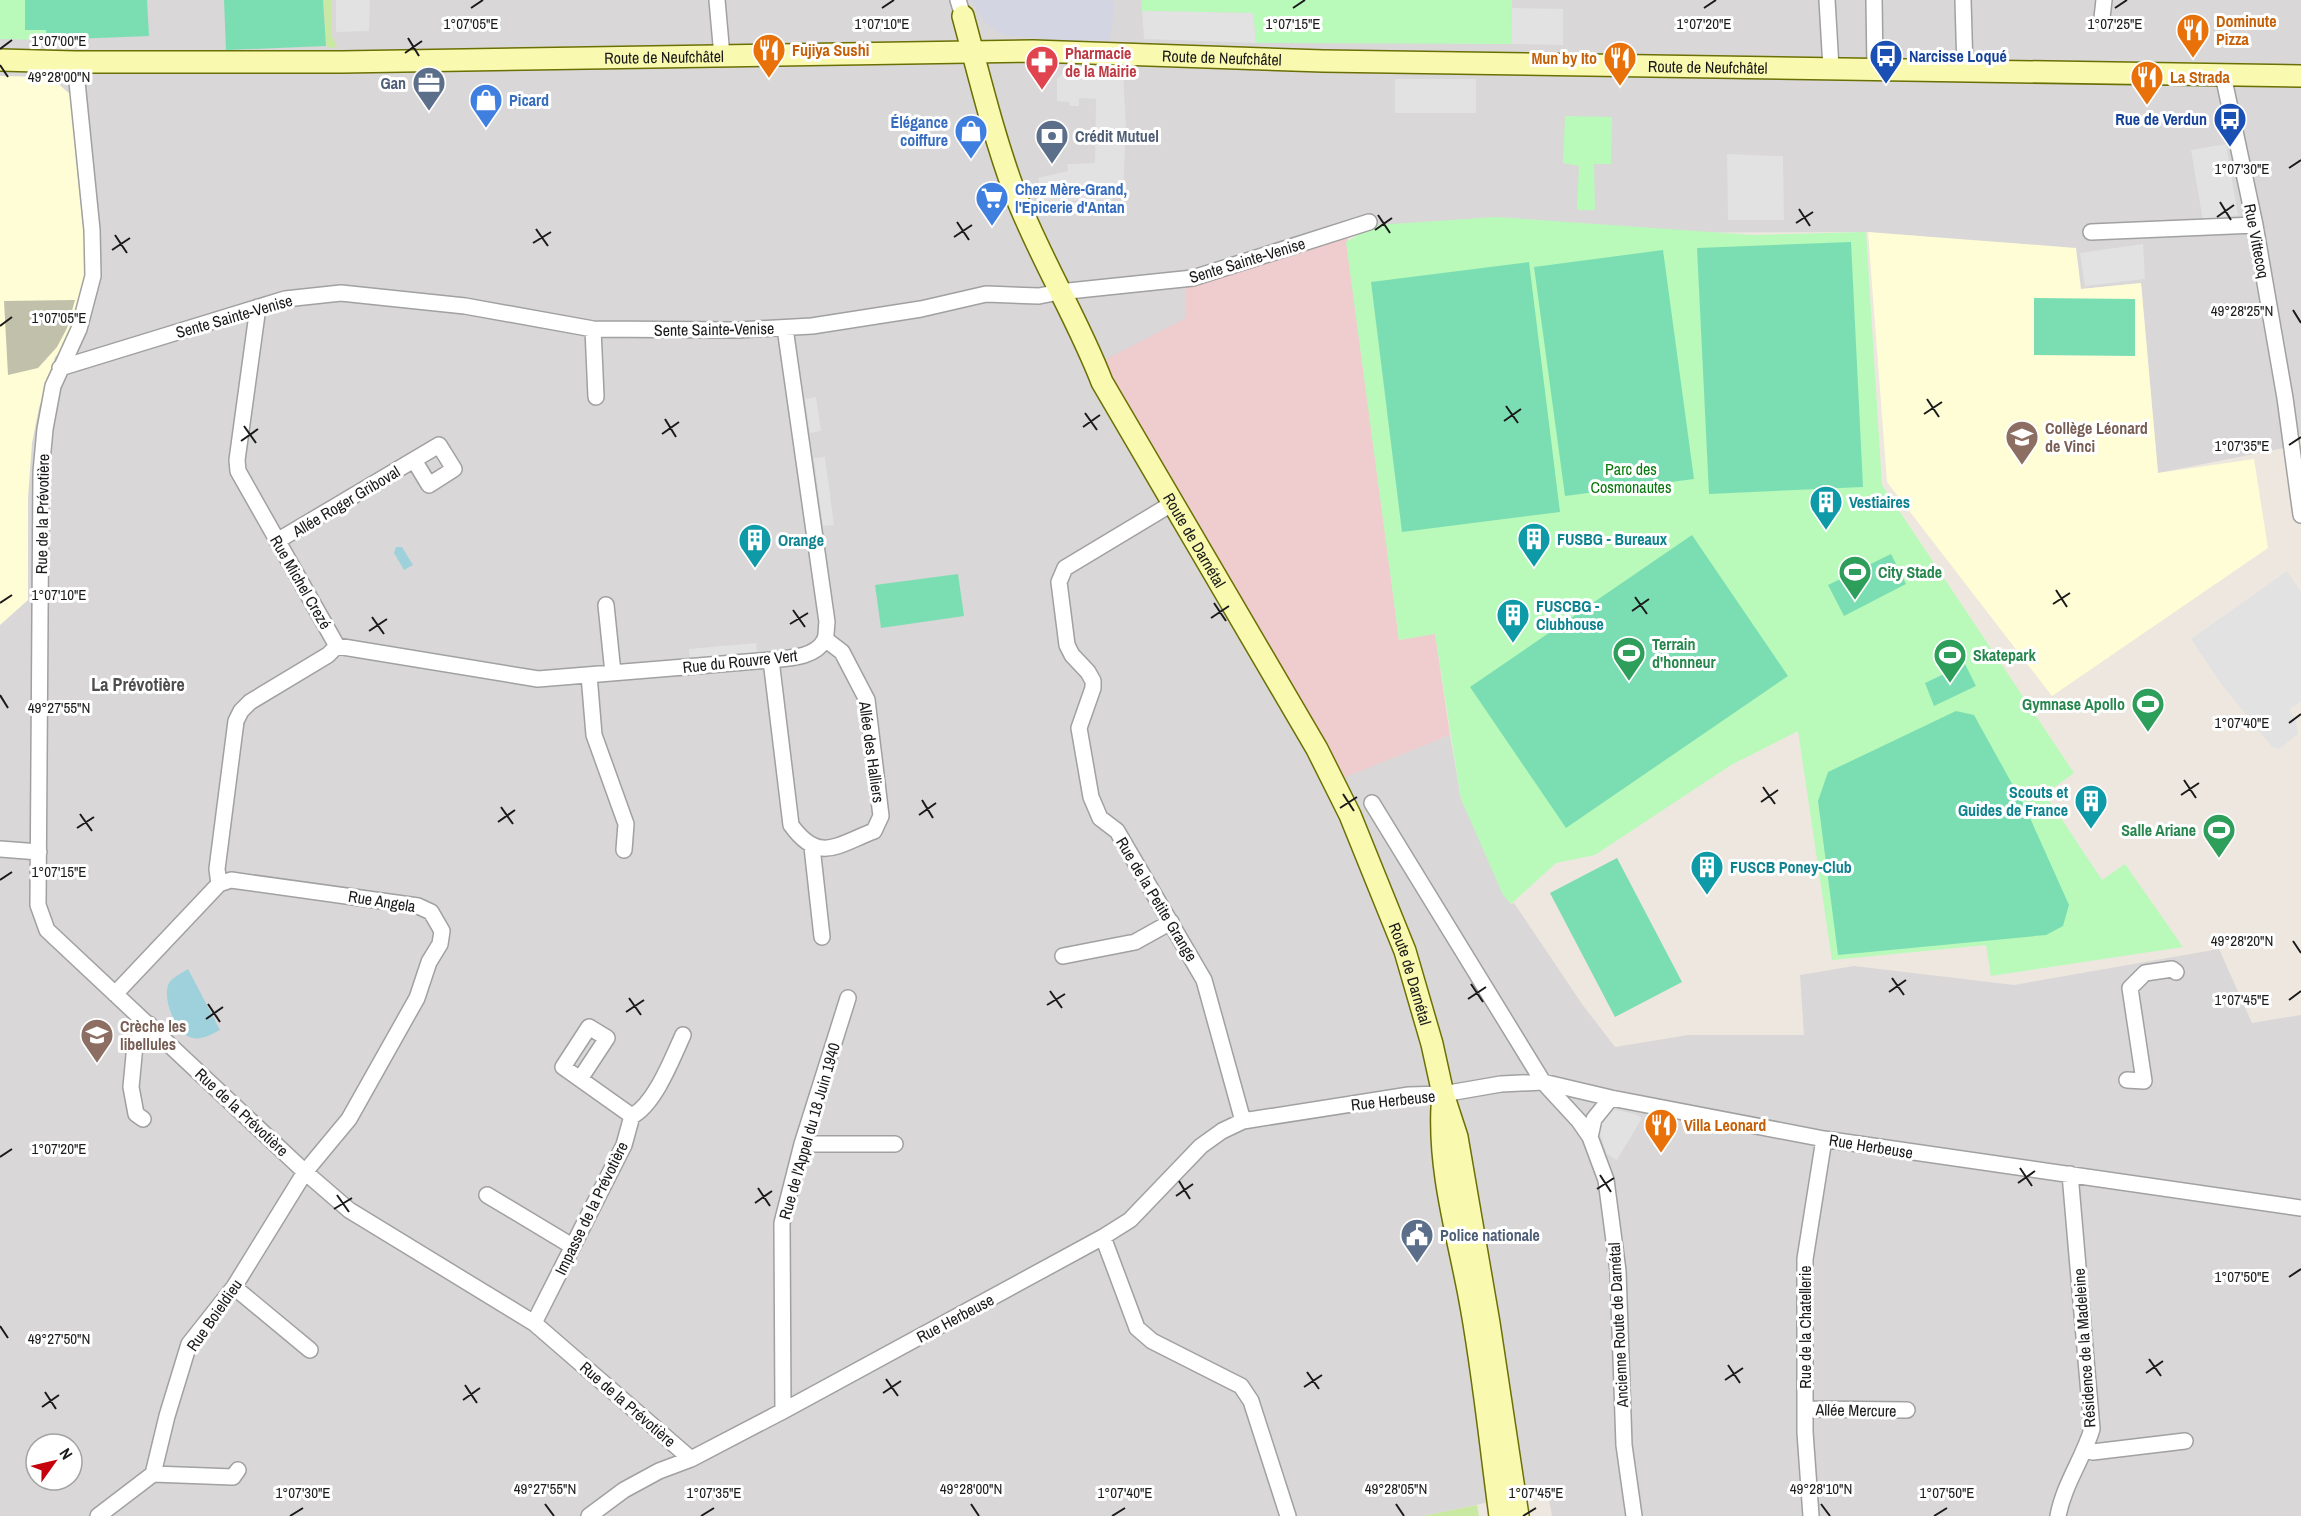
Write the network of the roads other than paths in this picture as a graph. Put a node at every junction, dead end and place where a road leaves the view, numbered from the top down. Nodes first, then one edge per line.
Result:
1 (717, 0) edge
2 (1827, 0) edge
3 (1874, 0) edge
4 (1963, 0) edge
5 (2104, 0) edge
6 (960, 8) edge
7 (2102, 18) dead end
8 (973, 51) junction
9 (722, 56) junction
10 (0, 60) edge
11 (75, 62) junction
12 (1831, 68) junction
13 (1875, 68) junction
14 (1965, 70) junction
15 (2223, 75) junction
16 (2301, 76) edge
17 (1369, 222) dead end
18 (2255, 225) junction
19 (2091, 232) dead end
20 (1059, 292) junction
21 (258, 307) junction
22 (785, 328) junction
23 (593, 329) junction
24 (60, 368) junction
25 (596, 397) dead end
26 (414, 460) dead end
27 (1173, 503) junction
28 (2301, 515) edge
29 (277, 541) junction
30 (606, 605) dead end
31 (825, 639) junction
32 (337, 646) junction
33 (771, 660) junction
34 (613, 673) junction
35 (589, 675) junction
36 (1372, 803) dead end
37 (812, 847) junction
38 (0, 849) edge
39 (624, 850) dead end
40 (39, 852) junction
41 (219, 884) junction
42 (1171, 922) junction
43 (822, 937) dead end
44 (1063, 956) dead end
45 (2176, 972) dead end
46 (115, 994) junction
47 (848, 998) dead end
48 (149, 1024) junction
49 (683, 1035) dead end
50 (580, 1079) dead end
51 (2127, 1080) dead end
52 (1544, 1082) junction
53 (1443, 1094) junction
54 (1611, 1098) junction
55 (632, 1116) junction
56 (143, 1119) dead end
57 (1243, 1121) junction
58 (1590, 1137) junction
59 (1824, 1139) junction
60 (802, 1144) junction
61 (895, 1144) dead end
62 (305, 1172) junction
63 (2070, 1174) junction
64 (487, 1195) dead end
65 (2301, 1208) edge
66 (1103, 1237) junction
67 (572, 1246) junction
68 (234, 1287) junction
69 (534, 1323) junction
70 (310, 1350) dead end
71 (1805, 1409) junction
72 (1907, 1410) dead end
73 (783, 1411) junction
74 (2186, 1441) dead end
75 (2086, 1449) junction
76 (690, 1459) junction
77 (238, 1470) dead end
78 (153, 1474) junction
79 (98, 1516) edge
80 (589, 1516) edge
81 (1288, 1516) edge
82 (1500, 1516) edge
83 (1518, 1516) edge
84 (1634, 1516) edge
85 (1810, 1516) edge
86 (2058, 1516) edge

1 - 9 street
2 - 12 street
3 - 13 street
4 - 14 street
5 - 7 street
6 - 8 main road, Route de Darnétal
8 - 9 main road, Route de Neufchâtel
8 - 12 main road, Route de Neufchâtel
8 - 20 main road, Route de Darnétal
9 - 11 main road, Route de Neufchâtel
10 - 11 main road, Route de Neufchâtel
11 - 24 street, Rue de la Prévotière
12 - 13 main road, Route de Neufchâtel
13 - 14 main road, Route de Neufchâtel
14 - 15 main road, Route de Neufchâtel
15 - 16 main road, Route de Neufchâtel
15 - 18 street, Rue Vittecoq
17 - 20 street, Sente Sainte-Venise
18 - 19 street
18 - 28 street, Rue Vittecoq
20 - 22 street, Sente Sainte-Venise
20 - 27 main road, Route de Darnétal
21 - 23 street, Sente Sainte-Venise
21 - 24 street, Sente Sainte-Venise
21 - 29 street, Rue Michel Crezé
22 - 23 street, Sente Sainte-Venise
22 - 31 street
23 - 25 street
24 - 40 street, Rue de la Prévotière
26 - 29 street, Allée Roger Griboval
27 - 42 street, Rue de la Petite Grange
27 - 53 main road, Route de Darnétal
29 - 32 street, Rue Michel Crezé
30 - 34 street
31 - 33 street, Rue du Rouvre Vert
31 - 37 street, Allée des Halliers
32 - 35 street, Rue du Rouvre Vert
32 - 41 street, Rue Michel Crezé
33 - 34 street, Rue du Rouvre Vert
33 - 37 street
34 - 35 street, Rue du Rouvre Vert
35 - 39 street
36 - 52 street
37 - 43 street
38 - 40 street
40 - 46 street, Rue de la Prévotière
41 - 46 street
41 - 62 street, Rue Angela
42 - 44 street
42 - 57 street, Rue de la Petite Grange
45 - 51 street
46 - 48 street, Rue de la Prévotière
47 - 60 street, Rue de l'Appel du 18 Juin 1940
48 - 56 street
48 - 62 street, Rue de la Prévotière
49 - 55 street
50 - 55 street
52 - 53 street, Rue Herbeuse
52 - 54 street, Rue Herbeuse
52 - 58 street, Ancienne Route de Darnétal
53 - 57 street, Rue Herbeuse
53 - 82 main road, Route de Darnétal
53 - 83 main road, Route de Darnétal
54 - 58 street
54 - 59 street, Rue Herbeuse
55 - 67 street, Impasse de la Prévotière
57 - 66 street, Rue Herbeuse
58 - 84 street, Ancienne Route de Darnétal
59 - 63 street, Rue Herbeuse
59 - 71 street, Rue de la Chatellerie
60 - 61 street
60 - 73 street, Rue de l'Appel du 18 Juin 1940
62 - 68 street, Rue Boieldieu
62 - 69 street, Rue de la Prévotière
63 - 65 street, Rue Herbeuse
63 - 75 street, Résidence de la Madeleine
64 - 67 street
66 - 73 street, Rue Herbeuse
66 - 81 street
67 - 69 street, Impasse de la Prévotière
68 - 70 street
68 - 78 street, Rue Boieldieu
69 - 76 street, Rue de la Prévotière
71 - 72 street, Allée Mercure
71 - 85 street, Rue de la Chatellerie
73 - 76 street, Rue Herbeuse
74 - 75 street
75 - 86 street, Résidence de la Madeleine
76 - 80 street, Rue Herbeuse
77 - 78 street
78 - 79 street

